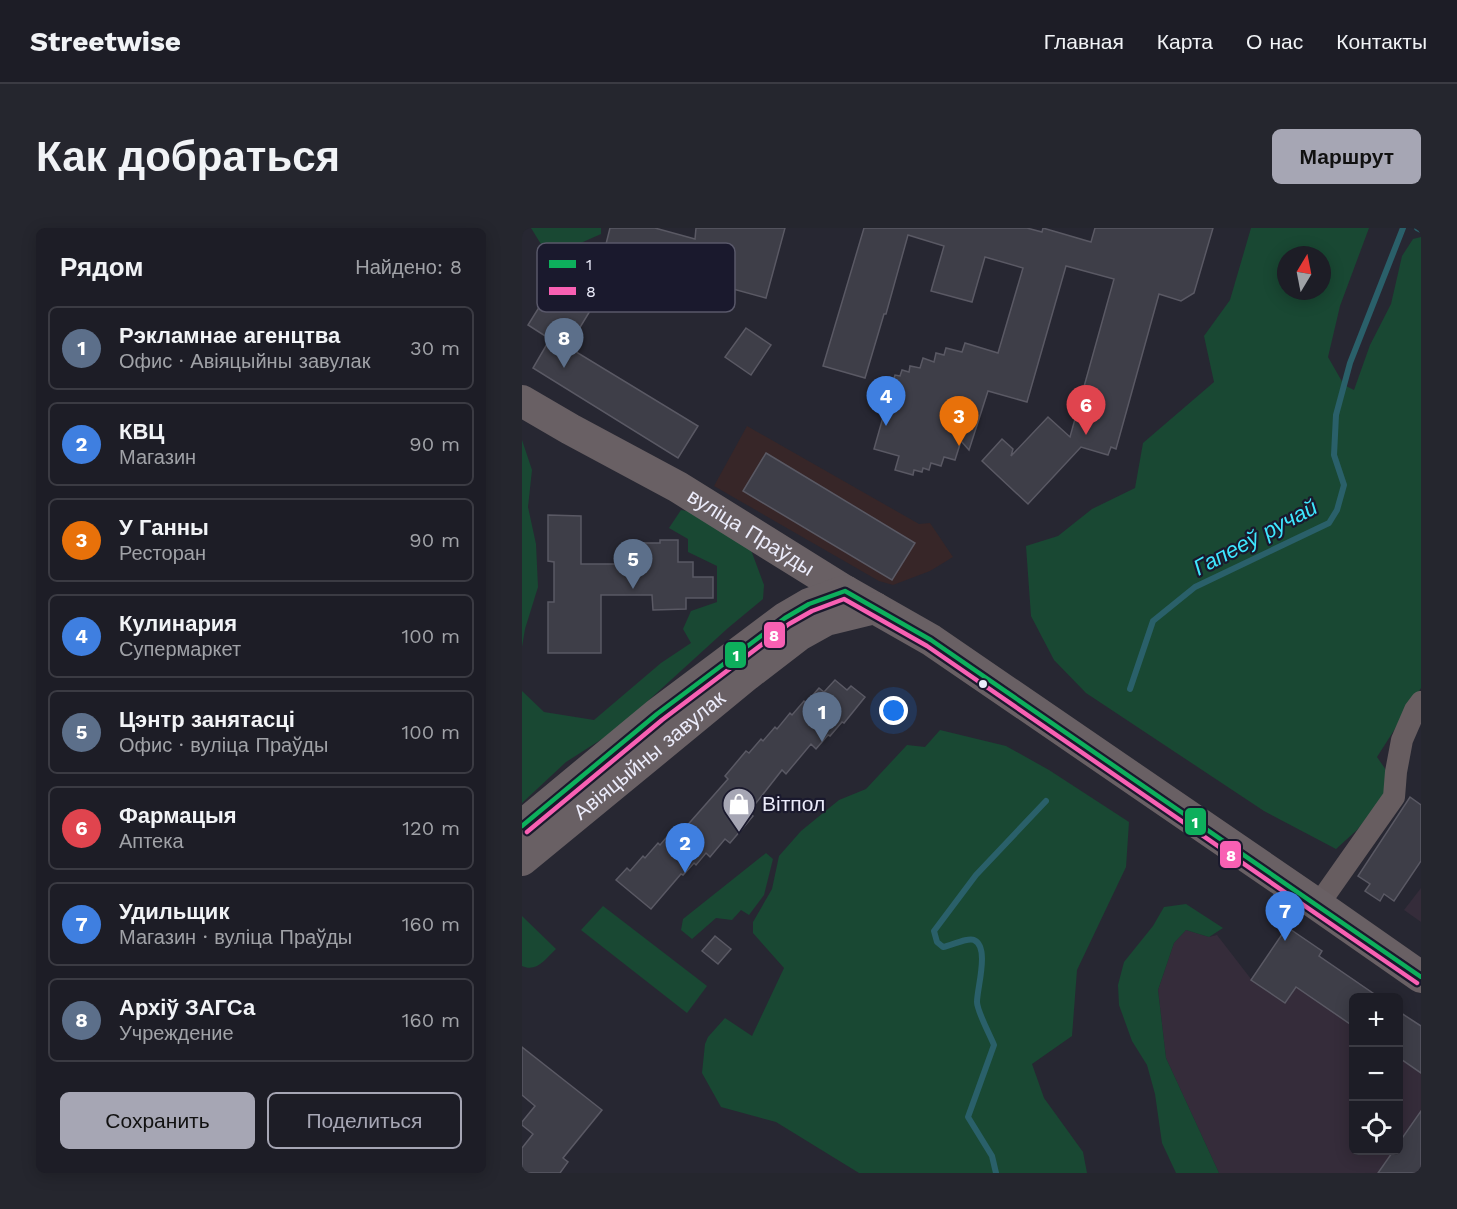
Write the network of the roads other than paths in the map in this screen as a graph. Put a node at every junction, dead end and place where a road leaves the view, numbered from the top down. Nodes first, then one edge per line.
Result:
1 (522, 401) edge
2 (845, 591) junction
3 (875, 608) junction
4 (1421, 702) edge
5 (522, 826) edge
6 (522, 860) edge
7 (1318, 905) junction
8 (1421, 977) edge

1 - 2 main road, вуліца Праўды
2 - 3 main road, вуліца Праўды
2 - 5 main road, Авіяцыйны завулак
3 - 6 main road, Авіяцыйны завулак
3 - 7 main road, вуліца Праўды
4 - 7 street
7 - 8 main road, вуліца Праўды

